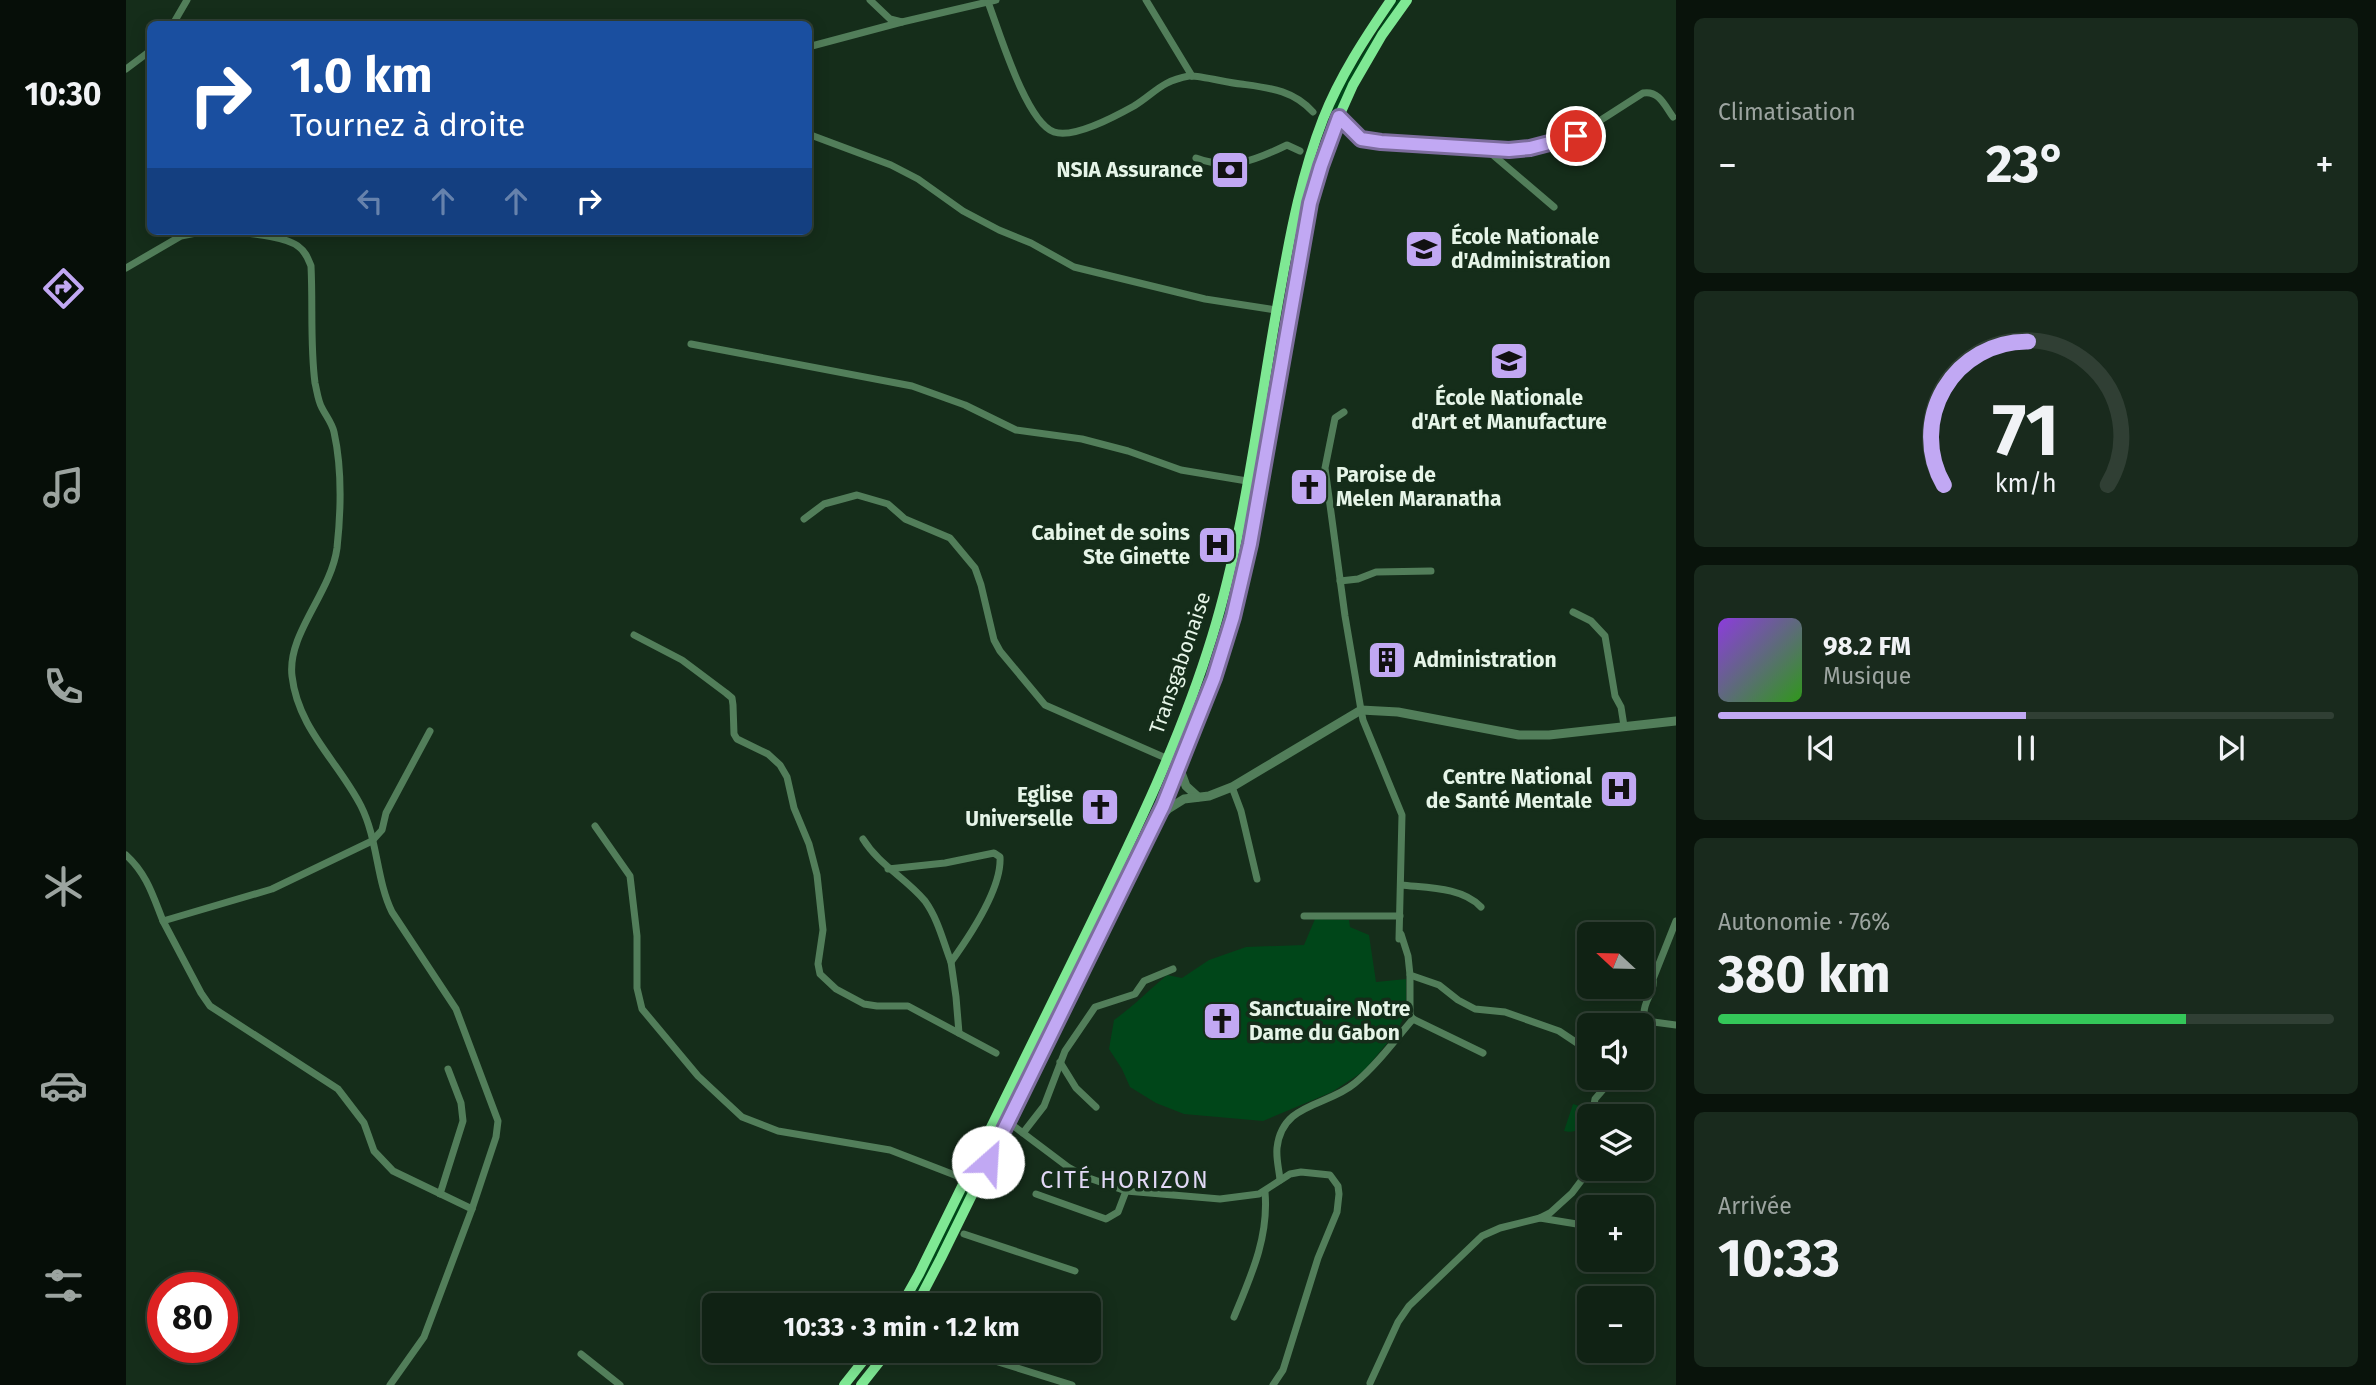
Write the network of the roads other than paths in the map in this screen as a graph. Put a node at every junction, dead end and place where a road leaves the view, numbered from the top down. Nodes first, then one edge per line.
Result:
1 (187, 0) edge
2 (870, 0) edge
3 (1146, 0) edge
4 (1391, 0) edge
5 (1406, 0) edge
6 (992, 1) edge
7 (175, 21) edge
8 (902, 22) junction
9 (812, 46) edge
10 (147, 53) edge
11 (126, 69) edge
12 (1192, 76) junction
13 (1313, 111) dead end
14 (1339, 117) junction
15 (1673, 117) dead end
16 (812, 135) edge
17 (1485, 149) junction
18 (1300, 151) dead end
19 (1196, 158) dead end
20 (1554, 207) dead end
21 (186, 235) edge
22 (249, 235) edge
23 (126, 268) edge
24 (1276, 310) junction
25 (691, 344) dead end
26 (1344, 412) dead end
27 (1247, 481) junction
28 (804, 519) dead end
29 (1431, 571) dead end
30 (1340, 581) junction
31 (1573, 612) dead end
32 (634, 635) dead end
33 (1361, 710) junction
34 (1676, 721) edge
35 (1624, 726) junction
36 (430, 731) dead end
37 (1168, 759) junction
38 (1179, 767) junction
39 (1232, 787) junction
40 (1200, 798) junction
41 (1153, 824) junction
42 (595, 826) dead end
43 (863, 839) dead end
44 (373, 841) junction
45 (126, 855) edge
46 (888, 869) junction
47 (1257, 879) dead end
48 (1401, 885) junction
49 (1481, 907) dead end
50 (1304, 916) dead end
51 (1400, 916) junction
52 (163, 920) junction
53 (1676, 921) edge
54 (951, 962) junction
55 (1172, 969) dead end
56 (1410, 975) junction
57 (1644, 1013) edge
58 (1413, 1018) junction
59 (1654, 1022) edge
60 (1676, 1025) edge
61 (959, 1033) junction
62 (1577, 1043) edge
63 (996, 1053) dead end
64 (1483, 1053) dead end
65 (1059, 1062) junction
66 (448, 1069) dead end
67 (1096, 1107) dead end
68 (1015, 1127) dead end
69 (1023, 1133) junction
70 (965, 1178) junction
71 (1280, 1180) junction
72 (1581, 1181) edge
73 (1126, 1191) junction
74 (1265, 1192) junction
75 (440, 1194) junction
76 (1035, 1195) dead end
77 (472, 1209) junction
78 (1540, 1218) junction
79 (1577, 1225) edge
80 (964, 1234) dead end
81 (1075, 1271) dead end
82 (908, 1293) edge
83 (923, 1293) edge
84 (1234, 1317) dead end
85 (581, 1354) dead end
86 (861, 1363) edge
87 (878, 1363) edge
88 (1000, 1363) edge
89 (1043, 1381) edge
90 (1370, 1384) edge
91 (390, 1385) edge
92 (620, 1385) edge
93 (844, 1385) edge
94 (861, 1385) edge
95 (1072, 1385) edge
96 (1273, 1385) edge

1 - 7 street
2 - 8 street
3 - 12 street
4 - 24 highway, Transgabonaise
5 - 14 highway, Transgabonaise
6 - 8 street
6 - 12 street
8 - 9 street
10 - 11 street
12 - 13 street
14 - 17 street
14 - 38 highway, Transgabonaise
15 - 17 street
16 - 24 street
17 - 20 street
18 - 19 street
21 - 23 street
22 - 44 street
24 - 27 highway, Transgabonaise
25 - 27 street
26 - 30 street
27 - 37 highway, Transgabonaise
28 - 37 street
29 - 30 street
30 - 33 street
31 - 35 street
32 - 61 street
33 - 35 street
33 - 39 street
33 - 48 street
34 - 35 street
36 - 44 street
37 - 70 highway, Transgabonaise
38 - 40 street
38 - 41 highway, Transgabonaise
39 - 40 street
39 - 47 street
40 - 41 street
41 - 83 highway, Transgabonaise
42 - 70 street
43 - 46 street
44 - 52 street
44 - 77 street
45 - 52 street
46 - 54 street
46 - 54 street
48 - 49 street
48 - 51 street
50 - 51 street
51 - 56 street
52 - 75 street
53 - 57 street
54 - 61 street
55 - 65 street
56 - 58 street
56 - 62 street
58 - 64 street
58 - 71 street
59 - 60 street
61 - 63 street
65 - 67 street
65 - 69 street
66 - 75 street
68 - 69 street
69 - 73 street
70 - 82 highway, Transgabonaise
71 - 74 street
71 - 96 street
72 - 78 street
73 - 74 street
73 - 76 street
74 - 84 street
75 - 77 street
77 - 91 street
78 - 79 street
78 - 90 street
80 - 81 street
85 - 92 street
86 - 93 highway
87 - 94 highway
88 - 89 street
89 - 95 street

